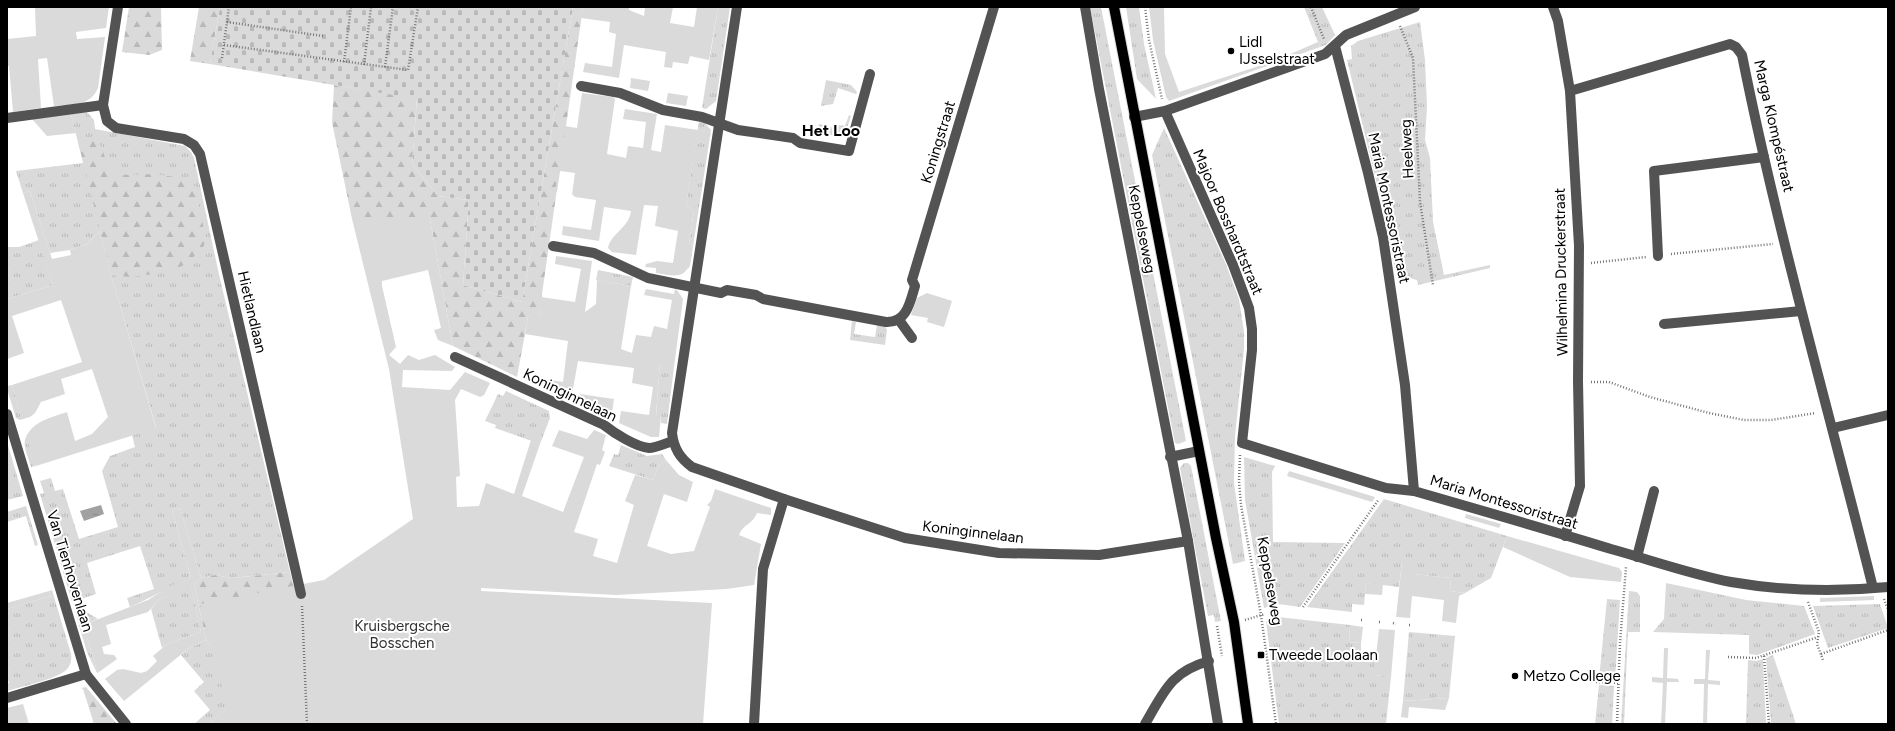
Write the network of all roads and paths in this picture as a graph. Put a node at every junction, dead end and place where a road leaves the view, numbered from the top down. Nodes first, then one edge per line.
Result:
1 (118, 7) edge
2 (229, 7) edge
3 (351, 7) edge
4 (371, 7) edge
5 (393, 7) edge
6 (418, 7) edge
7 (737, 7) edge
8 (994, 7) edge
9 (1085, 7) edge
10 (1114, 7) edge
11 (1145, 7) edge
12 (1311, 7) edge
13 (1415, 7) edge
14 (1553, 7) edge
15 (1395, 15) junction
16 (227, 22) junction
17 (323, 36) dead end
18 (224, 45) junction
19 (1332, 49) junction
20 (222, 58) dead end
21 (344, 62) junction
22 (364, 65) junction
23 (385, 67) junction
24 (870, 74) dead end
25 (581, 86) dead end
26 (1570, 91) junction
27 (103, 105) junction
28 (1165, 111) junction
29 (1134, 117) junction
30 (7, 118) edge
31 (720, 124) junction
32 (1764, 157) junction
33 (1785, 243) junction
34 (553, 246) dead end
35 (1658, 256) junction
36 (1578, 264) junction
37 (1433, 285) dead end
38 (694, 288) junction
39 (1801, 311) junction
40 (899, 320) junction
41 (1664, 324) dead end
42 (912, 338) dead end
43 (455, 357) dead end
44 (1578, 381) junction
45 (1828, 411) junction
46 (7, 414) edge
47 (1888, 415) edge
48 (1833, 428) junction
49 (673, 441) junction
50 (1242, 443) junction
51 (1199, 451) junction
52 (1170, 457) junction
53 (1386, 488) junction
54 (1414, 490) junction
55 (1654, 491) dead end
56 (784, 499) junction
57 (1565, 536) junction
58 (1188, 540) junction
59 (1632, 555) junction
60 (1888, 587) edge
61 (1873, 588) junction
62 (1804, 590) junction
63 (301, 594) joint
64 (1304, 607) dead end
65 (1888, 630) edge
66 (1818, 637) junction
67 (1821, 654) junction
68 (1764, 656) junction
69 (1728, 657) dead end
70 (1823, 660) dead end
71 (1209, 661) junction
72 (86, 674) junction
73 (1596, 682) dead end
74 (1619, 683) junction
75 (7, 698) edge
76 (126, 724) edge
77 (307, 724) edge
78 (754, 724) edge
79 (1145, 724) edge
80 (1218, 724) edge
81 (1248, 724) edge
82 (1276, 724) edge
83 (1618, 724) edge
84 (1769, 724) edge

1 - 27 street
2 - 16 path
3 - 21 path
4 - 22 path
5 - 23 path
6 - 23 path
7 - 31 street, Koninginnelaan
8 - 40 street, Koningstraat
9 - 52 street, Keppelseweg
10 - 29 main road, Keppelseweg
11 - 28 path
12 - 19 path
13 - 15 street
14 - 26 street, Wilhelmina Druckerstraat
15 - 19 street
15 - 37 path, Heelweg
16 - 17 path
16 - 18 path
18 - 20 path
18 - 21 path
19 - 28 street
19 - 54 street, Maria Montessoristraat
21 - 22 path
22 - 23 path
24 - 31 street
25 - 31 street
26 - 32 street, Marga Klompéstraat
26 - 36 street, Wilhelmina Druckerstraat
27 - 30 street
27 - 63 street, Hietlandlaan
28 - 29 street
28 - 50 street, Majoor Bosshardtstraat
29 - 51 main road, Keppelseweg
31 - 38 street, Koninginnelaan
32 - 33 street, Marga Klompéstraat
32 - 35 street
33 - 35 path
33 - 39 street, Marga Klompéstraat
34 - 38 street
35 - 36 path
36 - 44 street, Wilhelmina Druckerstraat
38 - 40 street
38 - 49 street, Koninginnelaan
39 - 41 street
39 - 45 street, Marga Klompéstraat
40 - 42 street
43 - 49 street, Koninginnelaan
44 - 45 path
44 - 57 street, Wilhelmina Druckerstraat
45 - 48 street, Marga Klompéstraat
46 - 72 street, Van Tienhovenlaan
47 - 48 street
48 - 61 street, Marga Klompéstraat
49 - 56 street, Koninginnelaan
50 - 53 street
50 - 82 path, Keppelseweg
51 - 52 street
51 - 81 main road, Keppelseweg
52 - 58 street, Keppelseweg
53 - 54 street
53 - 64 path
54 - 57 street, Maria Montessoristraat
55 - 59 street
56 - 58 street, Koninginnelaan
56 - 78 street
57 - 59 street, Maria Montessoristraat
58 - 71 street, Keppelseweg
59 - 62 street, Maria Montessoristraat
59 - 74 path
60 - 61 street, Maria Montessoristraat
61 - 62 street, Maria Montessoristraat
62 - 66 path
63 - 77 path
65 - 67 path
66 - 67 path
66 - 68 path
67 - 70 path
68 - 69 path
68 - 84 path
71 - 79 street
71 - 80 street, Keppelseweg
72 - 75 street
72 - 76 street, Van Tienhovenlaan
73 - 74 path
74 - 83 path

